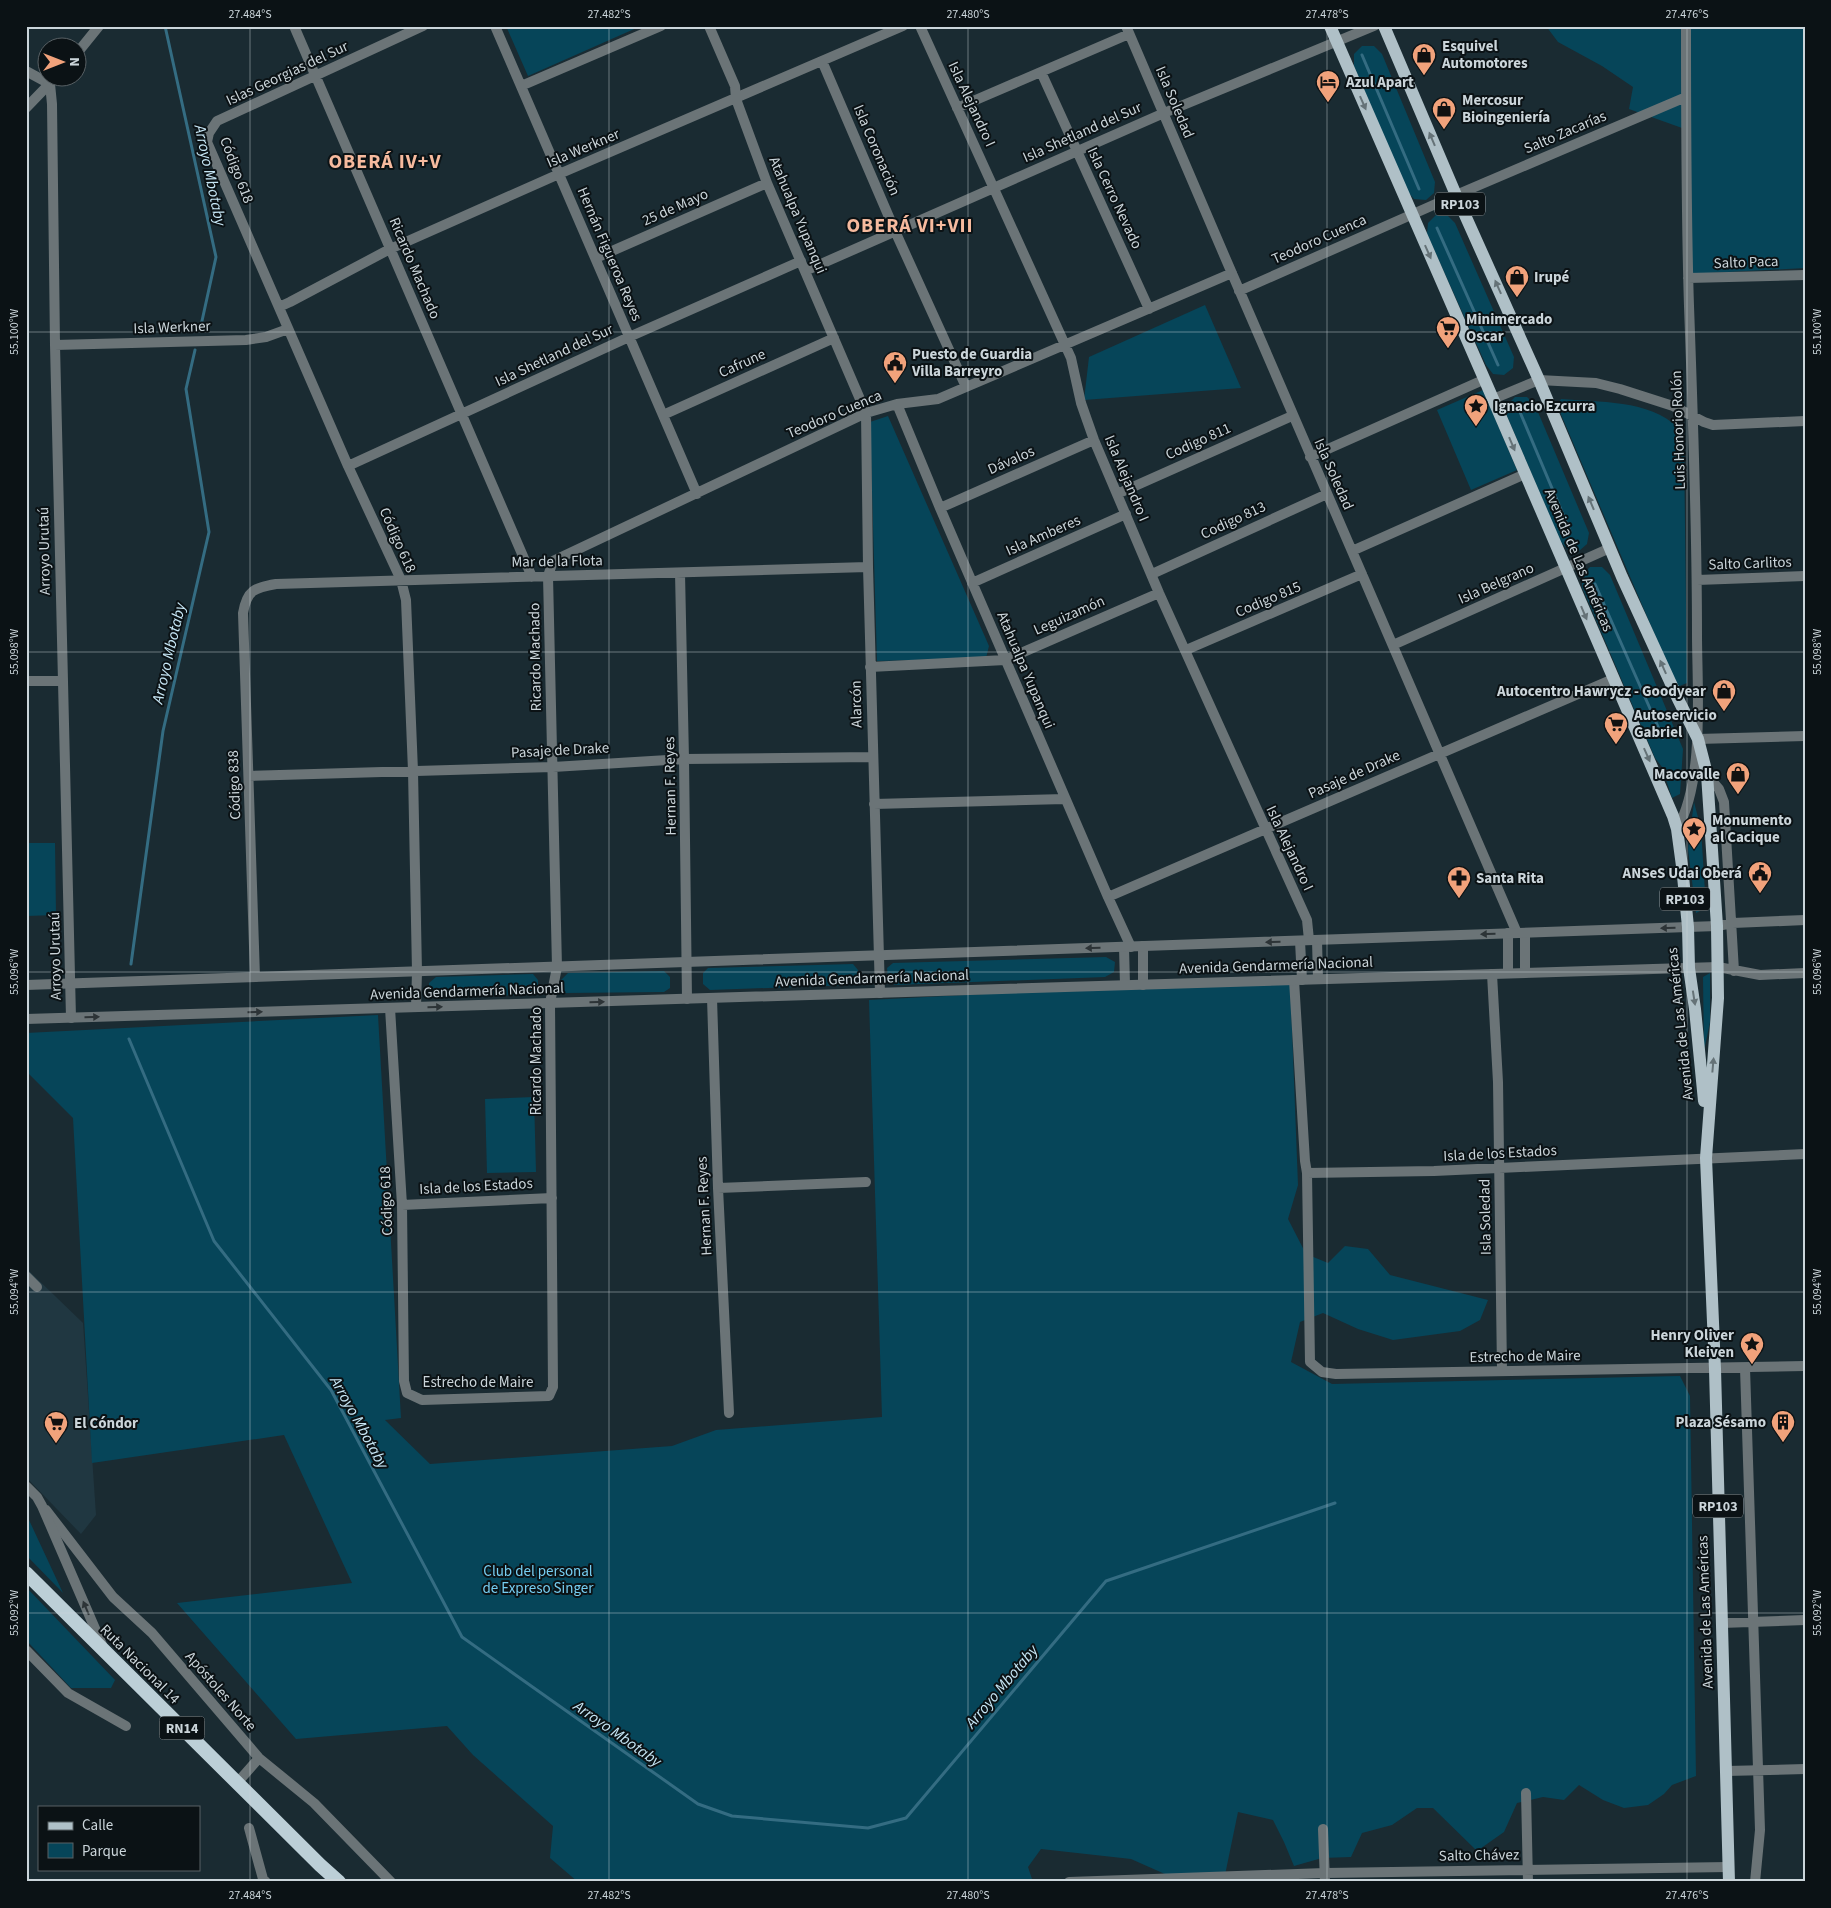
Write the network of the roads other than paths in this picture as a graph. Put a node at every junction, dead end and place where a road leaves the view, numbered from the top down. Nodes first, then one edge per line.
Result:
1 (99, 26) edge
2 (294, 26) edge
3 (423, 26) edge
4 (495, 26) edge
5 (661, 26) edge
6 (709, 26) edge
7 (903, 26) edge
8 (920, 26) edge
9 (1330, 26) edge
10 (1374, 26) edge
11 (1384, 26) edge
12 (1686, 26) edge
13 (1128, 30) edge
14 (88, 40) edge
15 (1336, 42) junction
16 (822, 61) junction
17 (26, 70) edge
18 (1041, 72) junction
19 (38, 75) edge
20 (316, 76) junction
21 (521, 86) junction
22 (45, 88) edge
23 (52, 88) edge
24 (1686, 97) junction
25 (736, 99) junction
26 (26, 108) edge
27 (957, 108) junction
28 (1164, 112) junction
29 (217, 121) joint
30 (1077, 151) junction
31 (559, 174) junction
32 (767, 184) junction
33 (994, 187) junction
34 (1456, 195) junction
35 (1412, 215) junction
36 (895, 231) junction
37 (390, 249) junction
38 (596, 258) junction
39 (803, 266) junction
40 (1232, 273) junction
41 (1805, 275) edge
42 (1688, 278) junction
43 (1239, 291) junction
44 (279, 307) junction
45 (1150, 308) junction
46 (288, 329) junction
47 (629, 336) junction
48 (834, 338) junction
49 (55, 345) junction
50 (1064, 345) junction
51 (1484, 380) junction
52 (1539, 380) junction
53 (966, 387) junction
54 (1493, 399) junction
55 (897, 404) junction
56 (461, 413) junction
57 (866, 413) junction
58 (663, 415) junction
59 (1292, 416) junction
60 (1693, 416) junction
61 (1805, 421) edge
62 (1094, 440) junction
63 (1310, 458) junction
64 (348, 466) junction
65 (1525, 474) junction
66 (697, 494) junction
67 (1117, 494) junction
68 (1327, 494) junction
69 (940, 508) junction
70 (1126, 514) junction
71 (1610, 548) junction
72 (1352, 551) junction
73 (868, 567) junction
74 (1565, 568) junction
75 (680, 573) junction
76 (1152, 574) junction
77 (1362, 574) junction
78 (548, 576) junction
79 (1805, 576) edge
80 (532, 577) junction
81 (401, 580) junction
82 (1697, 580) junction
83 (972, 583) junction
84 (250, 593) joint
85 (1159, 593) junction
86 (1393, 645) junction
87 (1186, 650) junction
88 (1005, 660) junction
89 (870, 667) junction
90 (1613, 679) junction
91 (26, 681) edge
92 (62, 681) junction
93 (1805, 736) edge
94 (1698, 738) junction
95 (1439, 753) junction
96 (873, 757) junction
97 (684, 758) junction
98 (1695, 760) junction
99 (553, 766) junction
100 (413, 770) junction
101 (1707, 774) junction
102 (249, 776) junction
103 (1066, 799) junction
104 (874, 804) junction
105 (1265, 829) junction
106 (1677, 829) junction
107 (1108, 897) junction
108 (1805, 920) edge
109 (1732, 923) junction
110 (1717, 926) junction
111 (1688, 927) junction
112 (1517, 933) junction
113 (1309, 940) junction
114 (1143, 946) junction
115 (1128, 947) junction
116 (878, 956) junction
117 (687, 961) junction
118 (557, 967) junction
119 (1718, 967) junction
120 (1688, 968) junction
121 (1734, 971) junction
122 (417, 972) junction
123 (1508, 973) junction
124 (1525, 973) junction
125 (1805, 973) edge
126 (1492, 974) junction
127 (255, 978) junction
128 (1318, 979) junction
129 (1298, 980) junction
130 (71, 984) junction
131 (1125, 985) junction
132 (1143, 985) junction
133 (26, 986) edge
134 (880, 993) junction
135 (712, 998) junction
136 (687, 999) junction
137 (550, 1003) junction
138 (416, 1007) junction
139 (390, 1008) junction
140 (71, 1018) junction
141 (26, 1019) edge
142 (1707, 1131) junction
143 (1805, 1154) edge
144 (1706, 1158) junction
145 (1499, 1168) junction
146 (1307, 1173) junction
147 (866, 1182) dead end
148 (718, 1188) junction
149 (552, 1198) junction
150 (402, 1205) junction
151 (26, 1276) edge
152 (37, 1287) dead end
153 (1805, 1366) edge
154 (1745, 1368) junction
155 (1715, 1369) junction
156 (1502, 1371) junction
157 (407, 1393) joint
158 (549, 1396) joint
159 (730, 1413) dead end
160 (26, 1486) edge
161 (42, 1506) junction
162 (26, 1573) edge
163 (1805, 1620) edge
164 (1753, 1622) junction
165 (1721, 1623) junction
166 (26, 1650) edge
167 (106, 1652) junction
168 (126, 1726) dead end
169 (259, 1758) junction
170 (1805, 1769) edge
171 (1758, 1770) junction
172 (1726, 1771) junction
173 (237, 1783) junction
174 (1526, 1793) dead end
175 (249, 1828) dead end
176 (1323, 1829) dead end
177 (1729, 1867) junction
178 (1528, 1870) junction
179 (1325, 1877) edge
180 (1230, 1879) edge
181 (263, 1881) edge
182 (1069, 1881) edge
183 (339, 1882) edge
184 (391, 1882) edge
185 (1528, 1882) edge
186 (1729, 1882) edge
187 (1755, 1882) edge

1 - 14 street
2 - 20 street, Ricardo Machado
3 - 20 street, Islas Georgias del Sur
4 - 21 street, Hernán Figueroa Reyes
5 - 21 street
6 - 25 street, Atahualpa Yupanqui
7 - 16 street, Isla Werkner
8 - 27 street, Isla Alejandro I
9 - 15 main road, Avenida de Las Américas / RP103
10 - 15 street, Isla Shetland del Sur
34 -> 11 main road, Avenida de Las Américas / RP103
12 - 24 street, Luis Honorio Rolón
13 - 18 street
13 - 28 street, Isla Soledad
15 - 28 street, Isla Shetland del Sur
15 -> 35 main road, Avenida de Las Américas / RP103
16 - 25 street, Isla Werkner
16 - 36 street, Isla Coronación
17 - 19 street
18 - 27 street
18 - 30 street, Isla Cerro Nevado
20 - 29 street, Islas Georgias del Sur
20 - 37 street, Ricardo Machado
21 - 31 street, Hernán Figueroa Reyes
22 - 26 street
23 - 49 street, Arroyo Urutaú
24 - 34 street, Salto Zacarías
24 - 42 street, Luis Honorio Rolón
25 - 31 street, Isla Werkner
25 - 32 street, Atahualpa Yupanqui
27 - 33 street, Isla Alejandro I
28 - 30 street, Isla Shetland del Sur
28 - 40 street, Isla Soledad
29 - 44 street, Código 618
30 - 33 street, Isla Shetland del Sur
30 - 45 street, Isla Cerro Nevado
31 - 37 street, Isla Werkner
31 - 38 street, Hernán Figueroa Reyes
32 - 38 street, 25 de Mayo
32 - 39 street, Atahualpa Yupanqui
33 - 36 street, Isla Shetland del Sur
33 - 50 street, Isla Alejandro I
34 - 35 street, Salto Zacarías
52 -> 34 main road, Avenida de Las Américas / RP103
35 - 43 street, Teodoro Cuenca
35 -> 51 main road, Avenida de Las Américas / RP103
36 - 39 street, Isla Shetland del Sur
36 - 53 street, Isla Coronación
37 - 44 street, Isla Werkner
37 - 56 street, Ricardo Machado
38 - 47 street, Hernán Figueroa Reyes
39 - 47 street, Isla Shetland del Sur
39 - 48 street, Atahualpa Yupanqui
40 - 43 street, Isla Soledad
40 - 45 street, Teodoro Cuenca
41 - 42 street, Salto Paca
42 - 60 street, Luis Honorio Rolón
43 - 59 street, Isla Soledad
44 - 46 street, Código 618
45 - 50 street, Teodoro Cuenca
46 - 49 street, Isla Werkner
46 - 64 street, Código 618
47 - 56 street, Isla Shetland del Sur
47 - 58 street, Hernán Figueroa Reyes
48 - 57 street, Atahualpa Yupanqui
48 - 58 street, Cafrune
49 - 92 street, Arroyo Urutaú
50 - 53 street, Teodoro Cuenca
50 - 62 street, Isla Alejandro I
51 - 54 main road, Avenida de Las Américas / RP103
51 - 63 street
52 - 54 street
52 - 60 street
71 -> 52 main road, Avenida de Las Américas / RP103
53 - 55 street, Teodoro Cuenca
54 -> 65 main road, Avenida de Las Américas / RP103
55 - 57 street, Teodoro Cuenca
55 - 69 street, Atahualpa Yupanqui
56 - 64 street, Isla Shetland del Sur
56 - 80 street, Ricardo Machado
57 - 66 street, Teodoro Cuenca
57 - 73 street, Alarcón
58 - 66 street, Hernán Figueroa Reyes
59 - 63 street, Isla Soledad
59 - 67 street, Codigo 811
60 - 61 street
60 - 82 street, Luis Honorio Rolón
62 - 67 street, Isla Alejandro I
62 - 69 street, Dávalos
63 - 68 street, Isla Soledad
64 - 81 street, Código 618
65 - 72 street
65 - 74 main road, Avenida de Las Américas / RP103
66 - 78 street, Teodoro Cuenca
67 - 70 street, Isla Alejandro I
68 - 72 street, Isla Soledad
68 - 76 street, Codigo 813
69 - 83 street, Atahualpa Yupanqui
70 - 76 street, Isla Alejandro I
70 - 83 street, Isla Amberes
71 - 74 street, Isla Belgrano
94 -> 71 main road, Avenida de Las Américas / RP103
72 - 77 street, Isla Soledad
73 - 75 street, Mar de la Flota
73 - 89 street, Alarcón
74 - 86 street, Isla Belgrano
74 -> 90 main road, Avenida de Las Américas / RP103
75 - 78 street, Mar de la Flota
75 - 97 street, Hernan F. Reyes
76 - 85 street, Isla Alejandro I
77 - 86 street, Isla Soledad
77 - 87 street, Codigo 815
78 - 80 street, Mar de la Flota
78 - 99 street, Ricardo Machado
79 - 82 street, Salto Carlitos
80 - 81 street, Mar de la Flota
81 - 84 street, Mar de la Flota
81 - 100 street, Código 618
82 - 94 street, Luis Honorio Rolón
83 - 88 street, Atahualpa Yupanqui
84 - 102 street, Código 838
85 - 87 street, Isla Alejandro I
85 - 88 street, Leguizamón
86 - 95 street, Isla Soledad
87 - 105 street, Isla Alejandro I
88 - 89 street, Leguizamón
88 - 103 street, Atahualpa Yupanqui
89 - 96 street, Alarcón
90 - 95 street, Pasaje de Drake
90 -> 106 main road, Avenida de Las Américas / RP103
91 - 92 street
92 - 130 street, Arroyo Urutaú
93 - 94 street
94 - 98 street, Luis Honorio Rolón
94 - 101 main road, Avenida de Las Américas / RP103
95 - 105 street, Pasaje de Drake
95 - 112 street, Isla Soledad
96 - 97 street, Pasaje de Drake
96 - 104 street, Alarcón
97 - 99 street, Pasaje de Drake
97 - 117 street, Hernan F. Reyes
98 - 101 street
98 - 106 street, Luis Honorio Rolón
99 - 100 street, Pasaje de Drake
99 - 118 street, Ricardo Machado
100 - 102 street, Pasaje de Drake
100 - 122 street, Código 618
101 - 109 street
101 - 110 main road, Avenida de Las Américas / RP103
102 - 127 street, Código 838
103 - 104 street
103 - 107 street, Atahualpa Yupanqui
104 - 116 street, Alarcón
105 - 107 street, Pasaje de Drake
105 - 113 street, Isla Alejandro I
106 - 111 main road, Avenida de Las Américas / RP103
107 - 115 street, Atahualpa Yupanqui
108 - 109 street, Avenida Gendarmería Nacional
109 - 110 street, Avenida Gendarmería Nacional
109 - 121 street
110 - 111 street, Avenida Gendarmería Nacional
110 - 119 main road, Avenida de Las Américas / RP103
111 -> 112 street, Avenida Gendarmería Nacional
111 - 120 main road, Avenida de Las Américas / RP103
112 -> 113 street, Avenida Gendarmería Nacional
112 - 123 street
112 - 124 street
113 -> 114 street, Avenida Gendarmería Nacional
113 - 128 street
113 - 129 street
114 - 115 street, Avenida Gendarmería Nacional
114 - 132 street
115 -> 116 street, Avenida Gendarmería Nacional
115 - 131 street
116 - 117 street, Avenida Gendarmería Nacional
116 - 134 street, Alarcón
117 - 118 street, Avenida Gendarmería Nacional
117 - 136 street, Hernan F. Reyes
118 - 122 street, Avenida Gendarmería Nacional
118 - 137 street, Ricardo Machado
119 - 120 street, Avenida Gendarmería Nacional
119 - 121 street, Avenida Gendarmería Nacional
142 -> 119 main road, Avenida de Las Américas / RP103
120 - 124 street, Avenida Gendarmería Nacional
120 -> 142 main road, Avenida de Las Américas / RP103
121 - 125 street, Avenida Gendarmería Nacional
122 - 127 street, Avenida Gendarmería Nacional
122 - 138 street, Código 618
123 - 124 street, Avenida Gendarmería Nacional
123 - 126 street, Avenida Gendarmería Nacional
126 - 128 street, Avenida Gendarmería Nacional
126 - 145 street, Isla Soledad
127 - 130 street, Avenida Gendarmería Nacional
128 - 129 street, Avenida Gendarmería Nacional
129 - 132 street, Avenida Gendarmería Nacional
129 - 146 street
130 - 133 street, Avenida Gendarmería Nacional
130 - 140 street, Arroyo Urutaú
131 - 132 street, Avenida Gendarmería Nacional
131 - 134 street, Avenida Gendarmería Nacional
134 - 135 street, Avenida Gendarmería Nacional
135 - 136 street, Avenida Gendarmería Nacional
135 - 148 street, Hernan F. Reyes
137 -> 136 street, Avenida Gendarmería Nacional
138 -> 137 street, Avenida Gendarmería Nacional
137 - 149 street, Ricardo Machado
138 - 139 street, Avenida Gendarmería Nacional
140 -> 139 street, Avenida Gendarmería Nacional
139 - 150 street, Código 618
140 - 141 street, Avenida Gendarmería Nacional
142 - 144 main road, Avenida de Las Américas / RP103
143 - 144 street, Isla de los Estados
144 - 145 street, Isla de los Estados
144 - 155 main road, Avenida de Las Américas / RP103
145 - 146 street, Isla de los Estados
145 - 156 street, Isla Soledad
146 - 156 street, Estrecho de Maire
147 - 148 street
148 - 159 street, Hernan F. Reyes
149 - 150 street, Isla de los Estados
149 - 158 street, Ricardo Machado
150 - 157 street, Código 618
151 - 152 street
153 - 154 street
154 - 155 street
154 - 164 street
155 - 156 street, Estrecho de Maire
155 - 165 main road, Avenida de Las Américas / RP103
157 - 158 street, Estrecho de Maire
160 - 161 street, Apóstoles Norte
167 -> 161 street, Apóstoles Norte
161 - 169 street, Apóstoles Norte
162 - 167 highway, Ruta Nacional 14 / RN14
163 - 164 street
164 - 165 street
164 - 171 street
165 - 172 main road, Avenida de Las Américas / RP103
166 - 168 street
167 - 173 highway, Ruta Nacional 14 / RN14
169 - 173 street
169 - 184 street, Apóstoles Norte
170 - 171 street
171 - 172 street
171 - 187 street
172 - 177 main road, Avenida de Las Américas / RP103
173 - 183 highway, Ruta Nacional 14 / RN14
174 - 178 street
175 - 181 street
176 - 179 street
177 - 178 street, Salto Chávez
177 - 186 main road, Avenida de Las Américas / RP103
178 - 179 street, Salto Chávez
178 - 185 street
179 - 180 street, Salto Chávez
180 - 182 street, Salto Chávez

